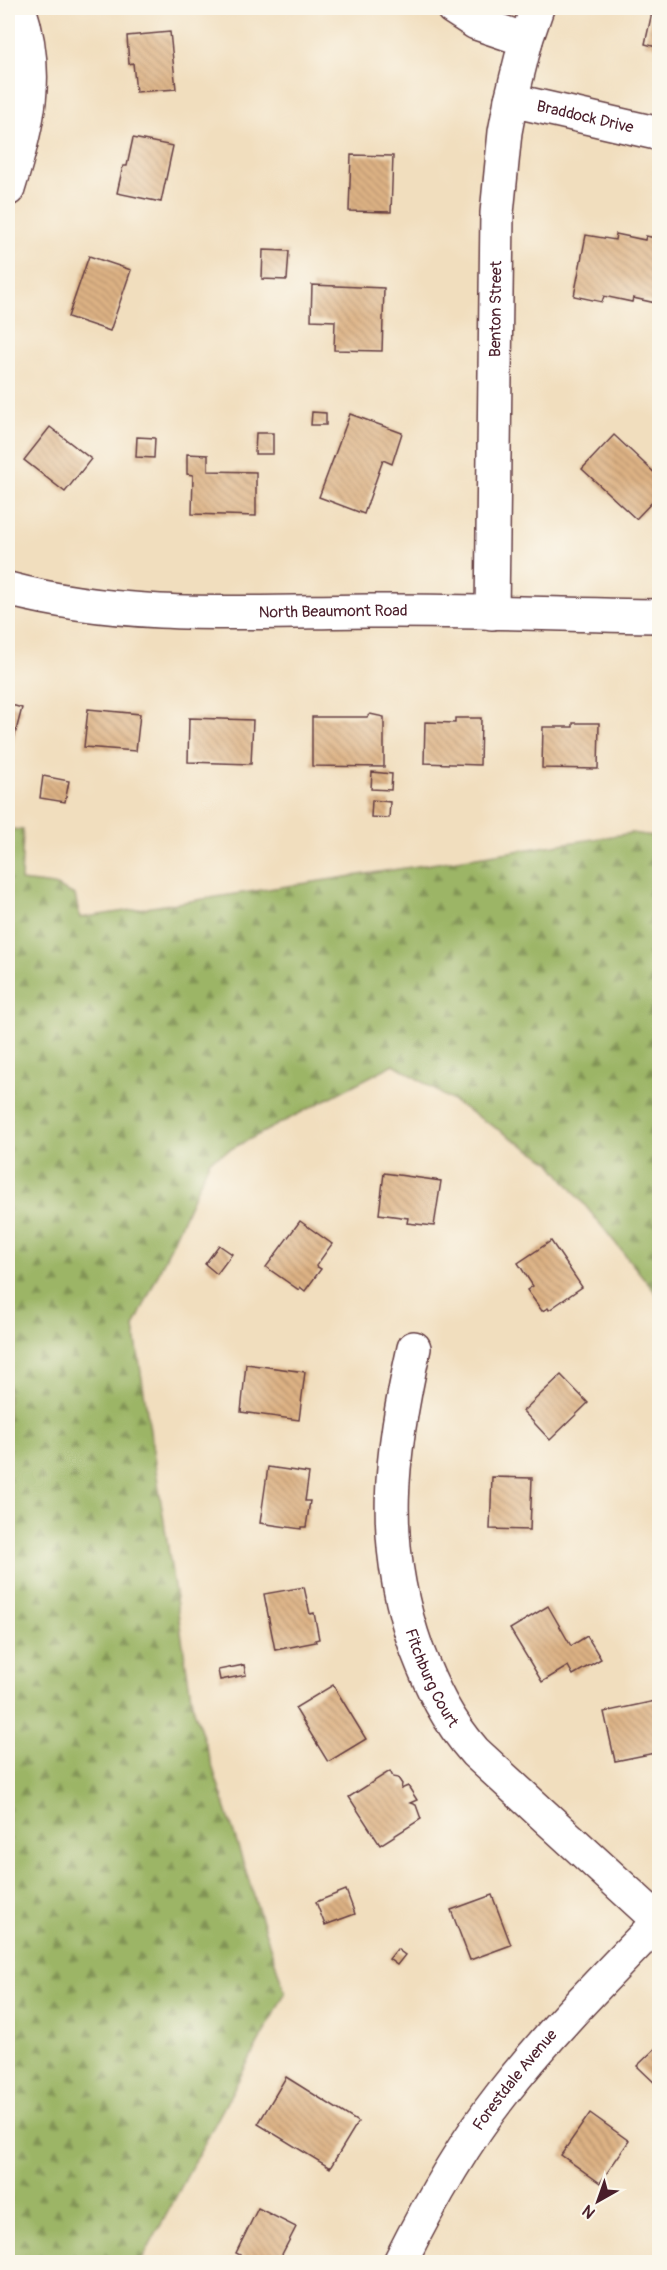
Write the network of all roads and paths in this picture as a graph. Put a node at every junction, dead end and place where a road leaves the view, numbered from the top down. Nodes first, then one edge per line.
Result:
1 (19, 8) edge
2 (453, 8) edge
3 (537, 8) edge
4 (526, 40) junction
5 (511, 100) junction
6 (660, 134) edge
7 (8, 189) edge
8 (8, 589) edge
9 (492, 613) junction
10 (660, 616) edge
11 (414, 1348) dead end
12 (659, 1921) edge
13 (400, 2262) edge

1 - 7 street
2 - 4 street
3 - 4 street, Benton Street
4 - 5 street, Benton Street
5 - 6 street, Braddock Drive
5 - 9 street, Benton Street
8 - 9 street, North Beaumont Road
9 - 10 street, North Beaumont Road
11 - 12 street, Fitchburg Court
12 - 13 street, Forestdale Avenue

